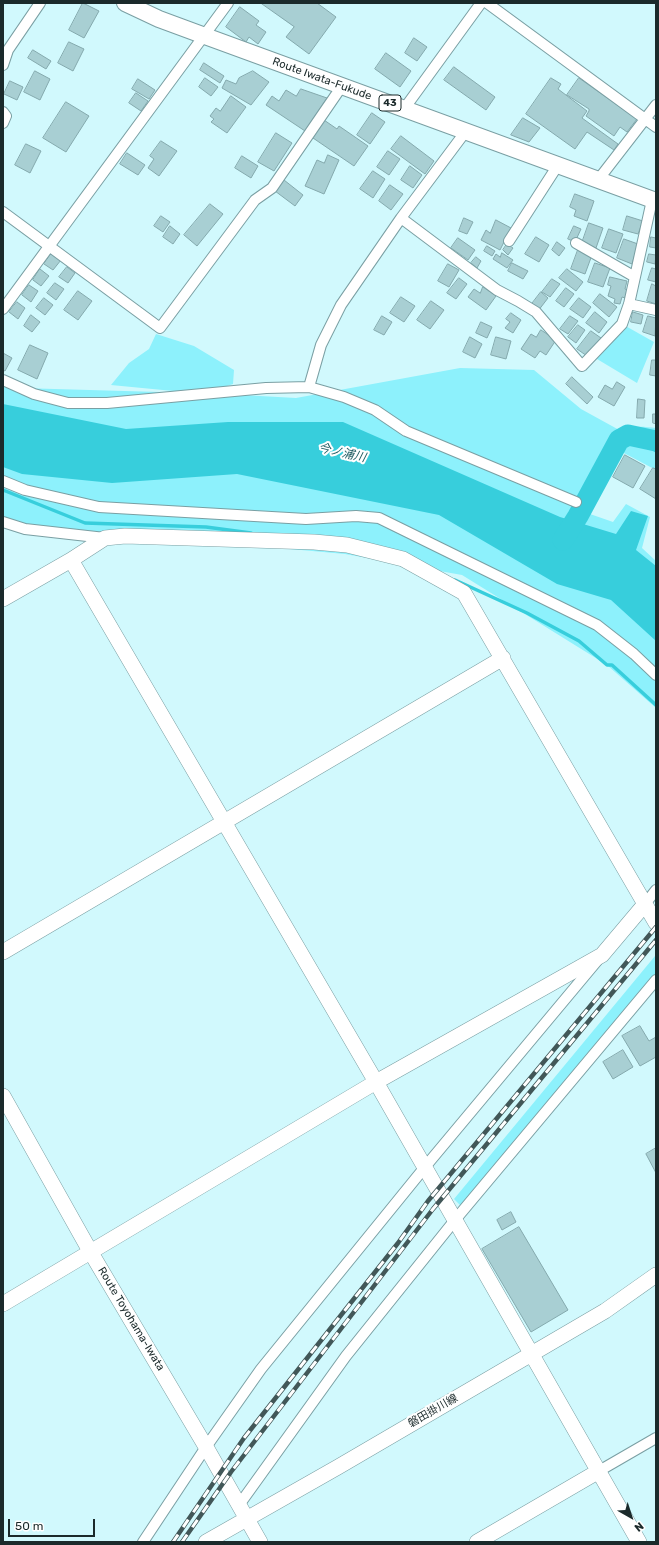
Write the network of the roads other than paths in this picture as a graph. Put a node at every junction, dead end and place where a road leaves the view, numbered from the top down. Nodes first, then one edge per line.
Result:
1 (40, 3) edge
2 (125, 3) edge
3 (228, 3) edge
4 (481, 3) edge
5 (487, 3) edge
6 (205, 36) junction
7 (3, 65) edge
8 (342, 86) junction
9 (656, 105) edge
10 (404, 109) junction
11 (3, 112) edge
12 (645, 119) junction
13 (3, 123) edge
14 (656, 128) edge
15 (466, 131) junction
16 (558, 165) junction
17 (598, 180) junction
18 (654, 201) edge
19 (3, 212) edge
20 (401, 218) junction
21 (510, 241) dead end
22 (576, 243) dead end
23 (49, 246) junction
24 (635, 277) junction
25 (628, 304) junction
26 (3, 309) edge
27 (656, 310) edge
28 (3, 380) edge
29 (309, 387) junction
30 (3, 481) edge
31 (576, 502) dead end
32 (3, 522) edge
33 (105, 538) junction
34 (71, 560) junction
35 (3, 599) edge
36 (503, 658) junction
37 (656, 675) edge
38 (224, 823) junction
39 (656, 890) edge
40 (645, 904) junction
41 (656, 924) edge
42 (3, 952) edge
43 (602, 955) junction
44 (656, 980) edge
45 (376, 1082) junction
46 (3, 1096) edge
47 (425, 1167) junction
48 (455, 1220) junction
49 (90, 1251) junction
50 (656, 1275) edge
51 (3, 1304) edge
52 (531, 1354) junction
53 (656, 1438) edge
54 (206, 1447) junction
55 (599, 1471) junction
56 (239, 1505) junction
57 (247, 1519) junction
58 (143, 1542) edge
59 (206, 1542) edge
60 (260, 1542) edge
61 (478, 1542) edge
62 (639, 1542) edge

1 - 7 street
2 - 6 main road, Route Iwata-Fukude / 43
3 - 6 street
4 - 10 street
5 - 12 street
6 - 8 main road, Route Iwata-Fukude / 43
6 - 23 street
8 - 10 main road, Route Iwata-Fukude / 43
8 - 23 street
9 - 12 street
10 - 15 main road, Route Iwata-Fukude / 43
11 - 13 street
12 - 14 street
12 - 17 street
15 - 16 main road, Route Iwata-Fukude / 43
15 - 20 street
16 - 17 main road, Route Iwata-Fukude / 43
16 - 21 street
17 - 18 main road, Route Iwata-Fukude / 43
18 - 24 street
19 - 23 street
20 - 25 street
20 - 29 street
22 - 24 street
23 - 26 street
24 - 25 street
25 - 27 street
28 - 29 street
29 - 31 street
30 - 37 street
32 - 33 street
33 - 34 street
33 - 36 street
34 - 35 street
34 - 38 street
36 - 38 street
36 - 40 street
38 - 42 street
38 - 45 street
39 - 40 street
40 - 41 street
40 - 43 street
43 - 45 street
43 - 47 street
44 - 48 street
45 - 47 street
45 - 49 street
46 - 49 street, Route Toyohama-Iwata
47 - 48 street
47 - 54 street
48 - 52 street
48 - 56 street
49 - 51 street
49 - 54 street, Route Toyohama-Iwata
50 - 52 street, 磐田掛川線
52 - 55 street
52 - 57 street, 磐田掛川線
53 - 55 street
54 - 56 street, Route Toyohama-Iwata
54 - 58 street
55 - 61 street
55 - 62 street
56 - 57 street, Route Toyohama-Iwata
57 - 59 street, 磐田掛川線
57 - 60 street, Route Toyohama-Iwata

